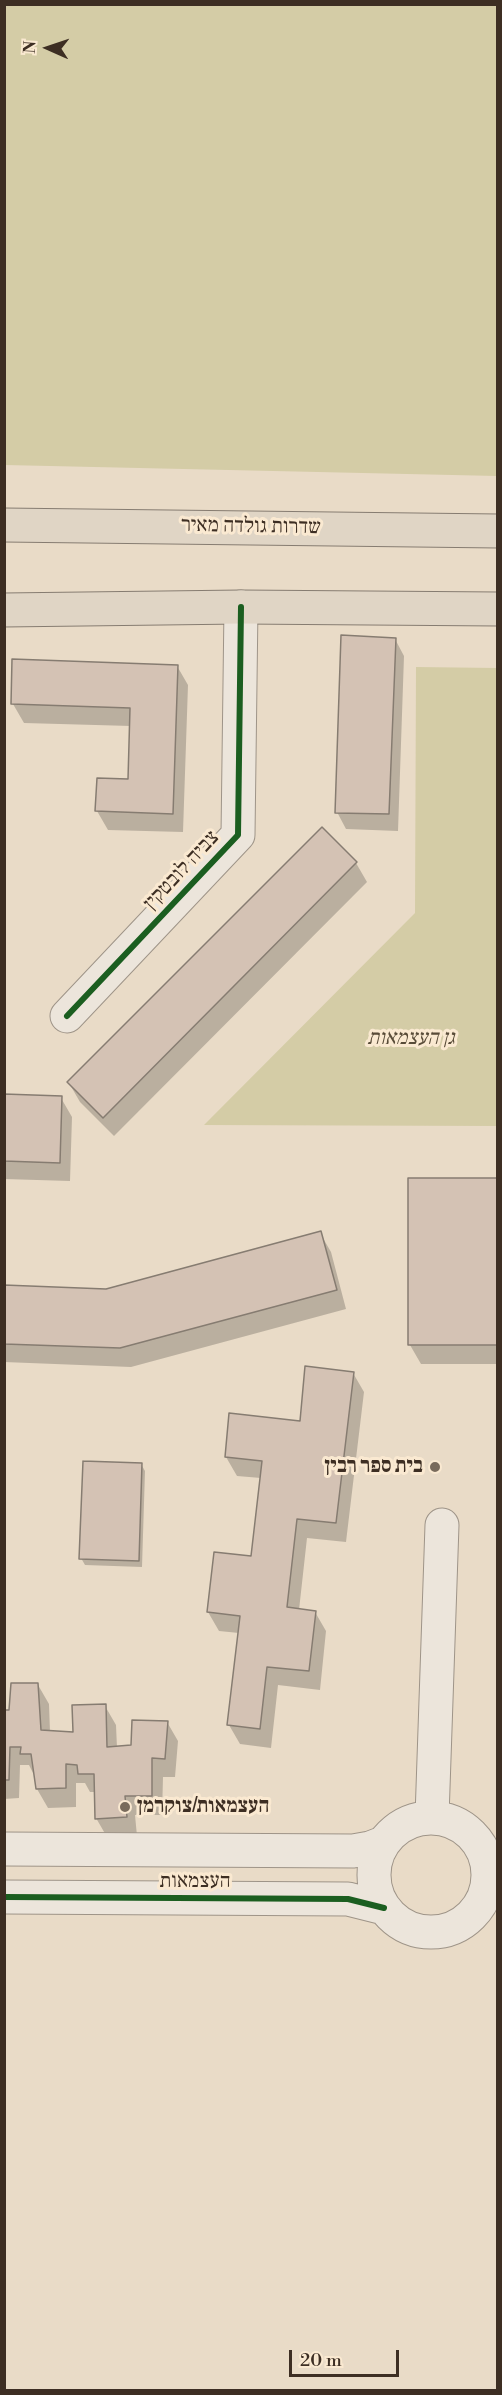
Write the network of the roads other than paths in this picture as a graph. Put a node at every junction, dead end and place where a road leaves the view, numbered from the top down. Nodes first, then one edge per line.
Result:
1 (4, 525) edge
2 (498, 531) edge
3 (241, 607) junction
4 (498, 609) edge
5 (4, 610) edge
6 (67, 1016) dead end
7 (442, 1525) dead end
8 (432, 1817) junction
9 (383, 1843) junction
10 (489, 1848) edge
11 (4, 1849) edge
12 (4, 1897) edge
13 (486, 1906) edge
14 (384, 1908) junction

1 - 2 main road, שדרות גולדה מאיר
3 - 4 main road
3 - 5 main road
3 - 6 street, צביה לובטקין
7 - 8 street
8 - 9 street
8 - 10 street
9 - 11 street, העצמאות
9 - 14 street
10 - 13 street
12 - 14 street, העצמאות
13 - 14 street

